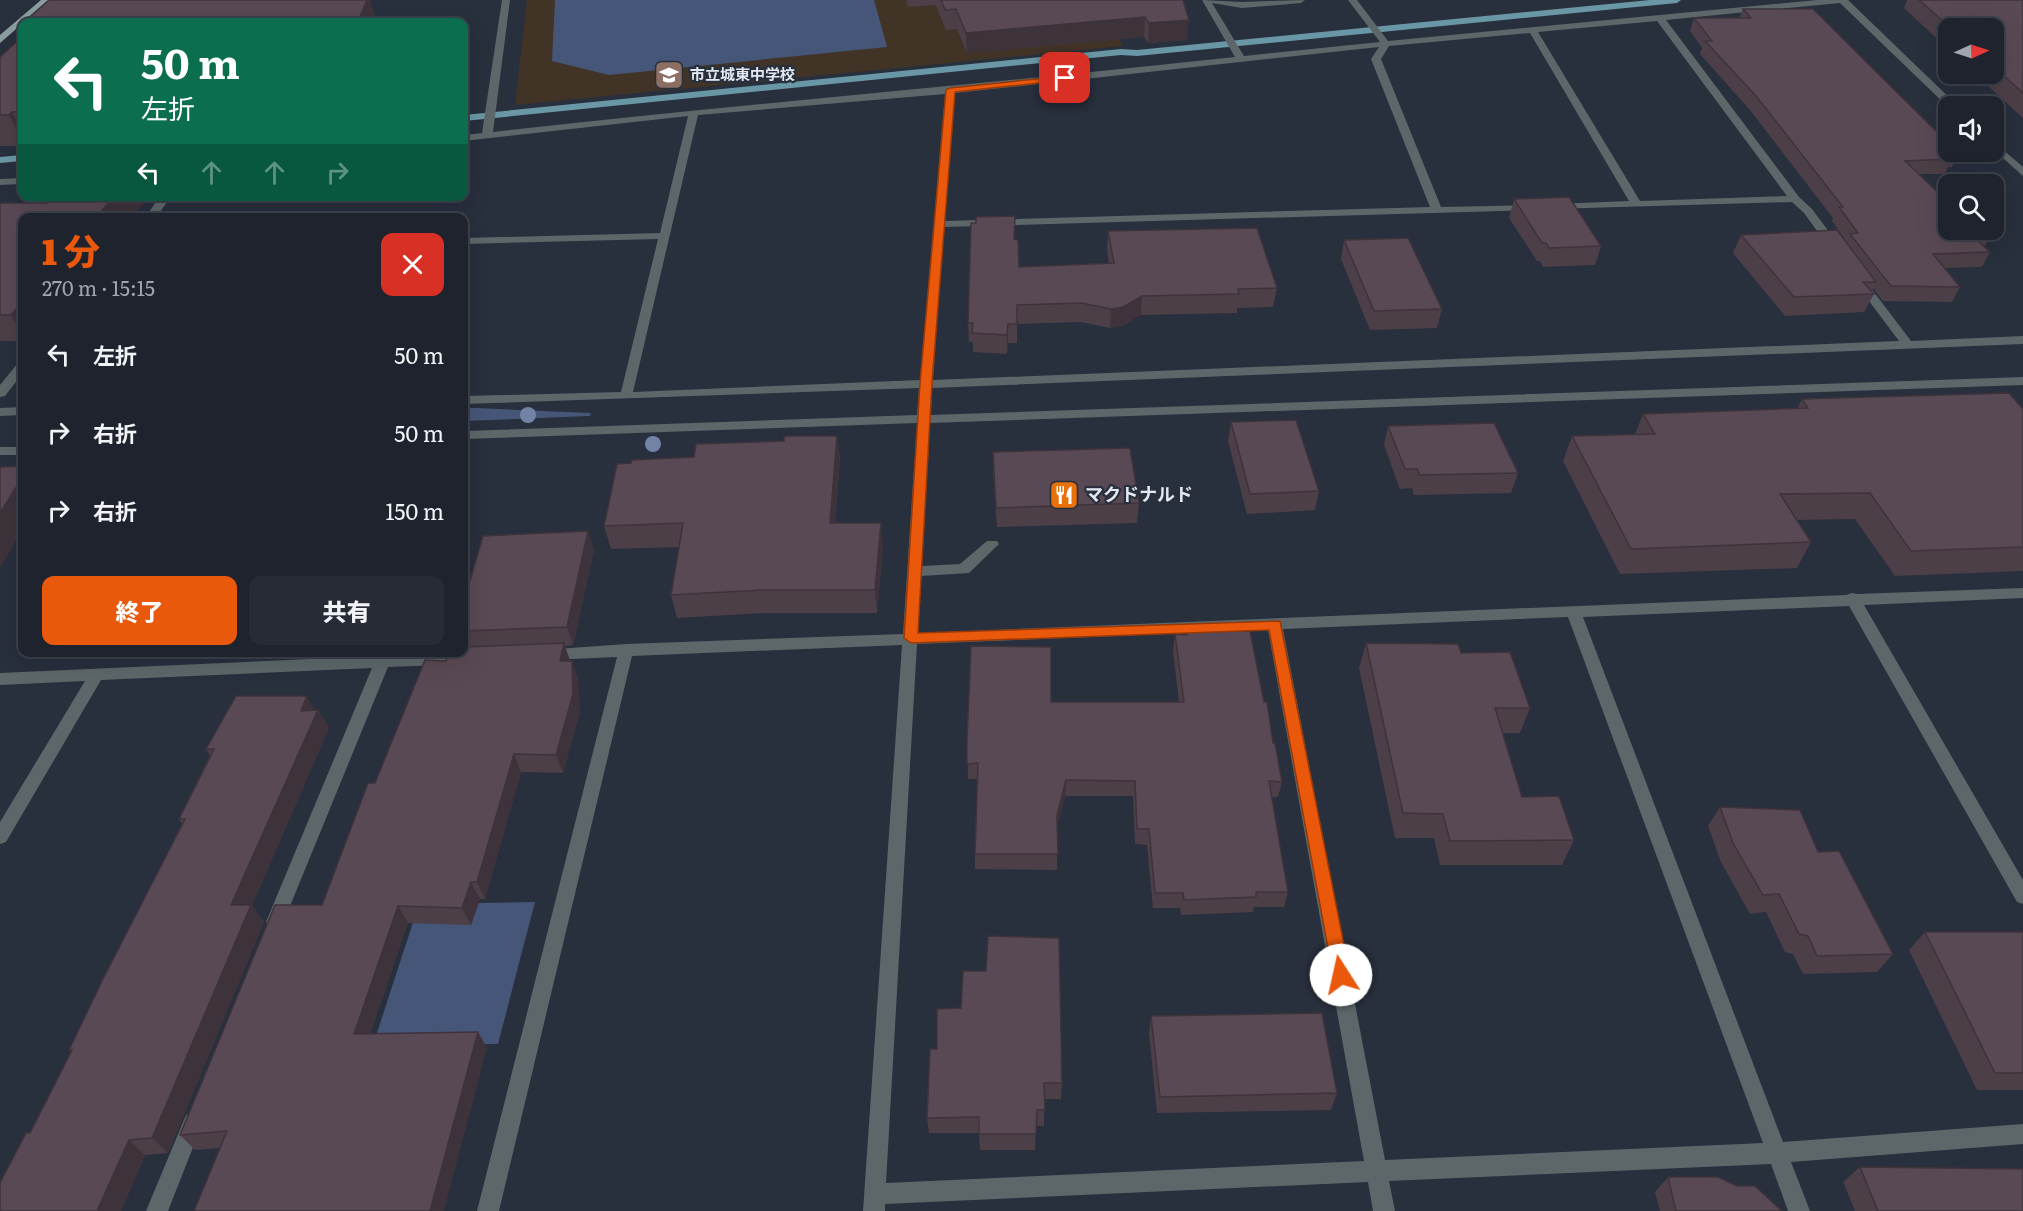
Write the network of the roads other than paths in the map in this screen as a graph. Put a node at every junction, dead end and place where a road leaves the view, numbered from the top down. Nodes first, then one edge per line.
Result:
1 (46, 0) edge
2 (506, 0) edge
3 (1206, 0) edge
4 (1211, 0) edge
5 (1301, 0) edge
6 (1352, 0) edge
7 (1843, 0) edge
8 (1713, 2) dead end
9 (1724, 11) junction
10 (25, 18) edge
11 (1660, 18) junction
12 (18, 24) edge
13 (1533, 31) junction
14 (0, 40) edge
15 (1386, 44) junction
16 (1241, 59) junction
17 (950, 90) junction
18 (1943, 96) edge
19 (694, 112) junction
20 (488, 136) junction
21 (468, 138) edge
22 (2004, 155) edge
23 (2023, 173) edge
24 (18, 181) edge
25 (0, 182) edge
26 (1796, 199) junction
27 (1637, 205) junction
28 (1437, 211) junction
29 (940, 224) junction
30 (663, 236) junction
31 (468, 242) edge
32 (2023, 340) edge
33 (1906, 344) junction
34 (18, 371) edge
35 (2023, 381) edge
36 (1978, 382) junction
37 (926, 383) junction
38 (0, 393) edge
39 (627, 396) junction
40 (1990, 397) edge
41 (468, 400) edge
42 (0, 411) edge
43 (18, 411) edge
44 (924, 419) junction
45 (468, 435) edge
46 (18, 451) edge
47 (0, 452) edge
48 (992, 544) dead end
49 (914, 571) junction
50 (2023, 593) edge
51 (1852, 598) junction
52 (1573, 611) junction
53 (1275, 625) junction
54 (911, 638) junction
55 (626, 650) junction
56 (533, 655) edge
57 (486, 657) edge
58 (382, 662) junction
59 (97, 674) junction
60 (0, 679) edge
61 (0, 837) edge
62 (2023, 896) edge
63 (269, 936) edge
64 (202, 1101) edge
65 (2023, 1134) edge
66 (1778, 1153) junction
67 (1377, 1171) junction
68 (874, 1203) edge
69 (157, 1211) edge
70 (488, 1211) edge
71 (1384, 1211) edge
72 (1799, 1211) edge

1 - 10 main road
2 - 20 street
3 - 16 street
4 - 5 street
6 - 15 street
7 - 9 street
7 - 18 street
8 - 9 street
9 - 11 street
11 - 13 street
11 - 26 street
12 - 14 main road
13 - 15 street
13 - 27 street
15 - 16 street
15 - 28 street
16 - 17 street
17 - 19 street
17 - 29 street
19 - 20 street
19 - 30 street
20 - 21 street
22 - 23 street
24 - 25 street
26 - 27 street
26 - 33 street
27 - 28 street
28 - 29 street
29 - 37 street
30 - 31 street
30 - 39 street
32 - 33 street
33 - 37 street
34 - 38 street
35 - 36 street
36 - 40 street
36 - 44 street
37 - 39 street
37 - 44 street
39 - 41 street
42 - 43 street
44 - 45 street
44 - 49 street
46 - 47 street
48 - 49 street
49 - 54 street
50 - 51 street
51 - 52 street
51 - 62 street
52 - 53 street
52 - 66 street
53 - 54 street
53 - 67 street
54 - 55 street
54 - 68 street
55 - 56 street
55 - 70 street
57 - 58 street
58 - 59 street
58 - 63 street
59 - 60 street
59 - 61 street
64 - 69 street
65 - 66 street
66 - 67 street
66 - 72 street
67 - 68 street
67 - 71 street

